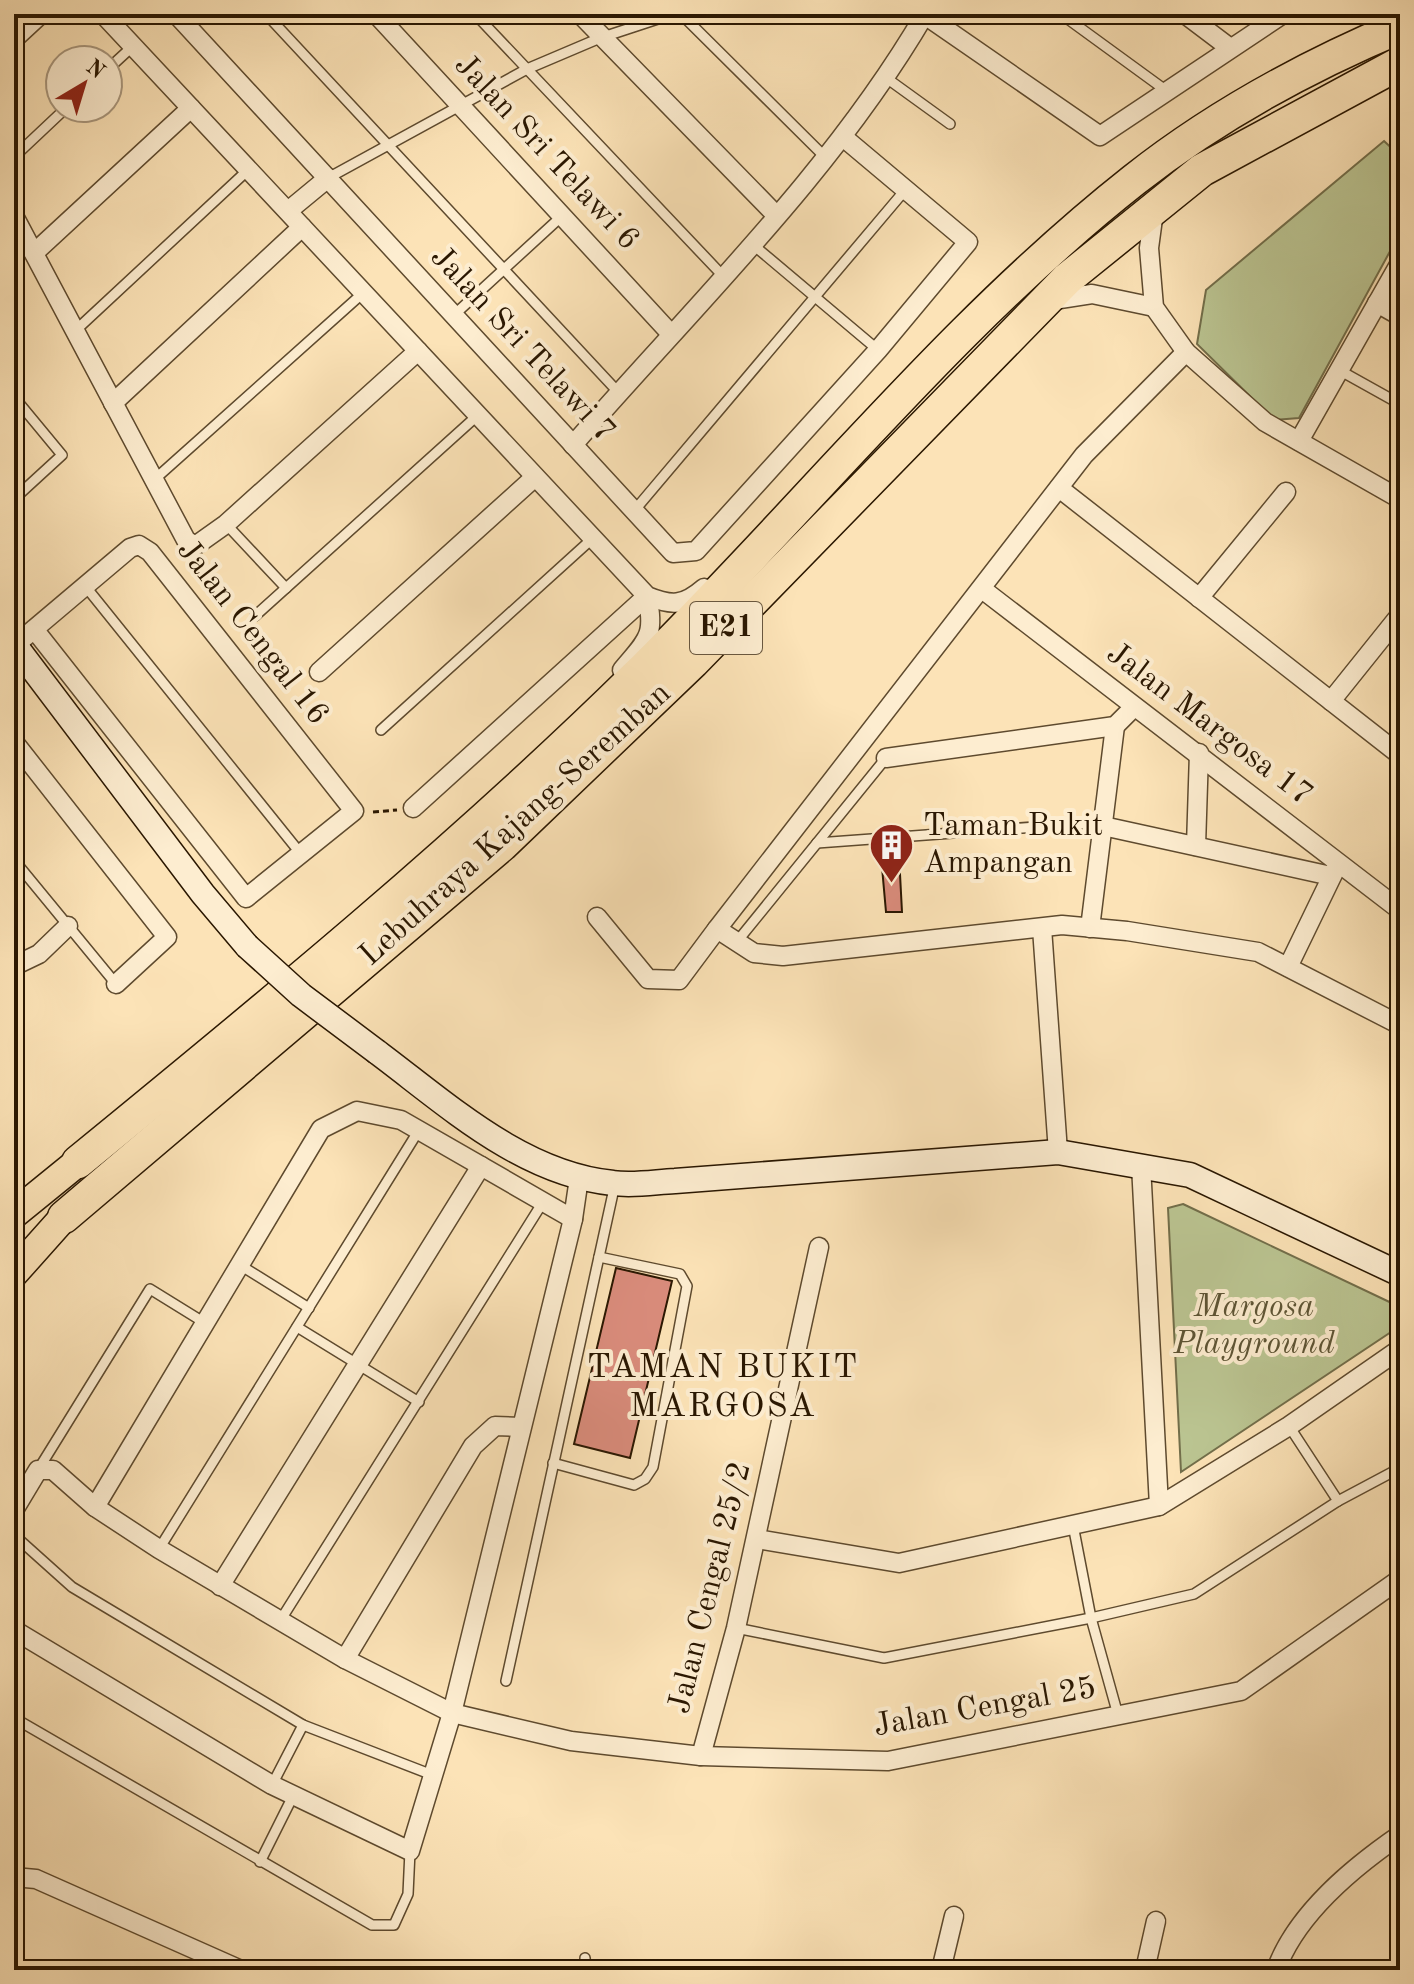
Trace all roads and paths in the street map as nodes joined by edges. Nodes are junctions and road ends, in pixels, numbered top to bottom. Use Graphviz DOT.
graph roads {
  1 [pos="41,14"];
  2 [pos="103,14"];
  3 [pos="176,14"];
  4 [pos="266,14"];
  5 [pos="376,14"];
  6 [pos="475,14"];
  7 [pos="580,14"];
  8 [pos="673,14"];
  9 [pos="681,14"];
  10 [pos="925,14"];
  11 [pos="1061,14"];
  12 [pos="1185,14"];
  13 [pos="1283,14"];
  14 [pos="1400,27"];
  15 [pos="600,38"];
  16 [pos="14,39"];
  17 [pos="133,46"];
  18 [pos="1230,48"];
  19 [pos="124,54"];
  20 [pos="1400,63"];
  21 [pos="527,69"];
  22 [pos="885,77"];
  23 [pos="1168,92"];
  24 [pos="460,103"];
  25 [pos="191,108"];
  26 [pos="49,124"];
  27 [pos="950,124"];
  28 [pos="843,137"];
  29 [pos="390,144"];
  30 [pos="14,157"];
  31 [pos="826,158"];
  32 [pos="248,170"];
  33 [pos="328,178"];
  34 [pos="906,189"];
  35 [pos="1154,209"];
  36 [pos="288,211"];
  37 [pos="563,215"];
  38 [pos="776,215"];
  39 [pos="14,216"];
  40 [pos="302,227"];
  41 [pos="751,243"];
  42 [pos="34,253"];
  43 [pos="1400,263"];
  44 [pos="505,269"];
  45 [pos="723,276"];
  46 [pos="363,293"];
  47 [pos="815,297"];
  48 [pos="1046,302"];
  49 [pos="1377,303"];
  50 [pos="1154,307"];
  51 [pos="454,315"];
  52 [pos="1400,316"];
  53 [pos="75,332"];
  54 [pos="671,334"];
  55 [pos="878,350"];
  56 [pos="418,351"];
  57 [pos="1186,352"];
  58 [pos="1339,370"];
  59 [pos="619,393"];
  60 [pos="14,397"];
  61 [pos="113,403"];
  62 [pos="1400,404"];
  63 [pos="478,415"];
  64 [pos="1299,441"];
  65 [pos="573,445"];
  66 [pos="535,477"];
  67 [pos="155,479"];
  68 [pos="1059,488"];
  69 [pos="1286,492"];
  70 [pos="14,499"];
  71 [pos="1400,499"];
  72 [pos="634,511"];
  73 [pos="226,524"];
  74 [pos="784,524"];
  75 [pos="593,538"];
  76 [pos="86,587"];
  77 [pos="286,588"];
  78 [pos="982,589"];
  79 [pos="647,596"];
  80 [pos="1199,598"];
  81 [pos="1400,615"];
  82 [pos="255,616"];
  83 [pos="34,629"];
  84 [pos="14,645"];
  85 [pos="319,672"];
  86 [pos="1331,701"];
  87 [pos="1134,707"];
  88 [pos="1115,726"];
  89 [pos="381,730"];
  90 [pos="14,742"];
  91 [pos="1199,753"];
  92 [pos="1400,755"];
  93 [pos="886,758"];
  94 [pos="530,779"];
  95 [pos="413,808"];
  96 [pos="354,811"];
  97 [pos="1103,824"];
  98 [pos="817,843"];
  99 [pos="1196,846"];
  100 [pos="301,854"];
  101 [pos="14,860"];
  102 [pos="1400,910"];
  103 [pos="597,917"];
  104 [pos="68,926"];
  105 [pos="1042,928"];
  106 [pos="1090,928"];
  107 [pos="717,929"];
  108 [pos="735,944"];
  109 [pos="14,966"];
  110 [pos="1288,967"];
  111 [pos="116,984"];
  112 [pos="1400,1025"];
  113 [pos="419,1130"];
  114 [pos="1058,1152"];
  115 [pos="78,1162"];
  116 [pos="1141,1165"];
  117 [pos="481,1166"];
  118 [pos="579,1178"];
  119 [pos="615,1184"];
  120 [pos="14,1195"];
  121 [pos="543,1202"];
  122 [pos="14,1214"];
  123 [pos="64,1217"];
  124 [pos="573,1219"];
  125 [pos="819,1247"];
  126 [pos="599,1257"];
  127 [pos="14,1259"];
  128 [pos="240,1265"];
  129 [pos="14,1273"];
  130 [pos="1400,1274"];
  131 [pos="309,1308"];
  132 [pos="205,1323"];
  133 [pos="297,1327"];
  134 [pos="1400,1349"];
  135 [pos="358,1364"];
  136 [pos="419,1402"];
  137 [pos="1289,1426"];
  138 [pos="520,1427"];
  139 [pos="553,1463"];
  140 [pos="1400,1468"];
  141 [pos="38,1470"];
  142 [pos="1338,1501"];
  143 [pos="1159,1506"];
  144 [pos="95,1507"];
  145 [pos="14,1510"];
  146 [pos="1073,1525"];
  147 [pos="14,1535"];
  148 [pos="757,1539"];
  149 [pos="159,1549"];
  150 [pos="1400,1579"];
  151 [pos="220,1586"];
  152 [pos="1091,1618"];
  153 [pos="280,1621"];
  154 [pos="736,1628"];
  155 [pos="14,1630"];
  156 [pos="345,1659"];
  157 [pos="506,1681"];
  158 [pos="452,1713"];
  159 [pos="1118,1715"];
  160 [pos="14,1718"];
  161 [pos="303,1725"];
  162 [pos="701,1756"];
  163 [pos="435,1776"];
  164 [pos="272,1785"];
  165 [pos="293,1796"];
  166 [pos="1400,1835"];
  167 [pos="410,1851"];
  168 [pos="260,1862"];
  169 [pos="14,1877"];
  170 [pos="954,1916"];
  171 [pos="1156,1921"];
  172 [pos="585,1958"];
  173 [pos="241,1970"];
  174 [pos="586,1970"];
  175 [pos="941,1970"];
  176 [pos="1145,1970"];
  177 [pos="1276,1970"];
  1 -- 16 [label="street"];
  2 -- 17 [label="street"];
  3 -- 33 [label="street, Jalan Sri Telawi 7"];
  4 -- 29 [label="lane"];
  5 -- 24 [label="street, Jalan Sri Telawi 6"];
  6 -- 21 [label="lane"];
  7 -- 15 [label="street"];
  8 -- 15 [label="lane"];
  9 -- 31 [label="lane"];
  10 -- 22 [label="street"];
  10 -- 23 [label="street"];
  11 -- 23 [label="lane"];
  12 -- 18 [label="street"];
  13 -- 18 [label="street"];
  14 -- 74 [label="highway, Lebuhraya Kajang-Seremban / E21"];
  15 -- 21 [label="lane"];
  15 -- 38 [label="street"];
  17 -- 19 [label="lane"];
  17 -- 25 [label="street"];
  18 -- 23 [label="street"];
  20 -- 35 [label="highway, Lebuhraya Kajang-Seremban / E21"];
  21 -- 24 [label="lane"];
  21 -- 45 [label="lane"];
  22 -- 27 [label="lane"];
  22 -- 28 [label="street"];
  24 -- 29 [label="lane"];
  24 -- 37 [label="street, Jalan Sri Telawi 6"];
  25 -- 32 [label="street"];
  25 -- 42 [label="street"];
  26 -- 30 [label="lane"];
  28 -- 31 [label="street"];
  28 -- 34 [label="street"];
  29 -- 33 [label="lane"];
  29 -- 44 [label="lane"];
  31 -- 38 [label="street"];
  32 -- 36 [label="street"];
  32 -- 53 [label="lane"];
  33 -- 36 [label="street"];
  33 -- 51 [label="street, Jalan Sri Telawi 7"];
  34 -- 47 [label="lane"];
  34 -- 55 [label="street"];
  35 -- 48 [label="highway, Lebuhraya Kajang-Seremban / E21"];
  35 -- 50 [label="street"];
  36 -- 40 [label="street"];
  37 -- 44 [label="lane"];
  37 -- 54 [label="street, Jalan Sri Telawi 6"];
  38 -- 41 [label="street"];
  39 -- 42 [label="street"];
  40 -- 46 [label="street"];
  40 -- 61 [label="street"];
  41 -- 45 [label="street"];
  41 -- 47 [label="lane"];
  42 -- 53 [label="street"];
  43 -- 49 [label="street"];
  44 -- 51 [label="lane"];
  44 -- 59 [label="lane"];
  45 -- 54 [label="street"];
  46 -- 56 [label="street"];
  46 -- 67 [label="lane"];
  47 -- 55 [label="lane"];
  47 -- 72 [label="lane"];
  48 -- 50 [label="street"];
  48 -- 123 [label="highway, Lebuhraya Kajang-Seremban / E21"];
  49 -- 52 [label="street"];
  49 -- 58 [label="street"];
  50 -- 57 [label="street"];
  51 -- 65 [label="street, Jalan Sri Telawi 7"];
  53 -- 61 [label="street"];
  54 -- 59 [label="street"];
  55 -- 72 [label="street, Jalan Sri Telawi 7"];
  56 -- 63 [label="street"];
  56 -- 73 [label="street"];
  57 -- 64 [label="street"];
  57 -- 68 [label="street"];
  58 -- 62 [label="lane"];
  58 -- 64 [label="street"];
  59 -- 65 [label="street"];
  60 -- 70 [label="lane"];
  61 -- 67 [label="street"];
  63 -- 66 [label="street"];
  63 -- 77 [label="lane"];
  64 -- 71 [label="street"];
  65 -- 72 [label="street, Jalan Sri Telawi 7"];
  66 -- 75 [label="street"];
  66 -- 85 [label="street"];
  67 -- 73 [label="street"];
  68 -- 78 [label="street"];
  68 -- 80 [label="street"];
  69 -- 80 [label="street"];
  73 -- 77 [label="lane"];
  74 -- 79 [label="street"];
  74 -- 94 [label="highway, Lebuhraya Kajang-Seremban / E21"];
  75 -- 79 [label="street"];
  75 -- 89 [label="lane"];
  76 -- 83 [label="street, Jalan Cengal 16"];
  76 -- 96 [label="street, Jalan Cengal 16"];
  76 -- 100 [label="lane"];
  77 -- 82 [label="lane"];
  78 -- 87 [label="street, Jalan Margosa 17"];
  78 -- 107 [label="street"];
  79 -- 94 [label="street"];
  79 -- 95 [label="street"];
  80 -- 86 [label="street"];
  81 -- 86 [label="street"];
  83 -- 84 [label="street, Jalan Cengal 16"];
  83 -- 100 [label="street"];
  84 -- 118 [label="street, bridge"];
  86 -- 92 [label="street"];
  87 -- 88 [label="street"];
  87 -- 91 [label="street, Jalan Margosa 17"];
  88 -- 93 [label="street"];
  88 -- 97 [label="street"];
  90 -- 111 [label="street"];
  91 -- 99 [label="street"];
  91 -- 102 [label="street, Jalan Margosa 17"];
  93 -- 98 [label="lane"];
  94 -- 115 [label="highway, Lebuhraya Kajang-Seremban / E21"];
  95 -- 96 [label="path"];
  96 -- 100 [label="street"];
  97 -- 98 [label="lane"];
  97 -- 99 [label="street"];
  97 -- 106 [label="street"];
  98 -- 108 [label="lane"];
  99 -- 110 [label="street"];
  101 -- 104 [label="lane"];
  103 -- 107 [label="street"];
  104 -- 109 [label="street"];
  104 -- 111 [label="lane"];
  105 -- 106 [label="street"];
  105 -- 108 [label="street"];
  105 -- 114 [label="street"];
  106 -- 110 [label="street"];
  107 -- 108 [label="street"];
  110 -- 112 [label="street"];
  113 -- 117 [label="street"];
  113 -- 128 [label="street"];
  113 -- 131 [label="lane"];
  114 -- 116 [label="street"];
  114 -- 119 [label="street"];
  115 -- 120 [label="main road"];
  115 -- 122 [label="main road"];
  116 -- 130 [label="street"];
  116 -- 143 [label="street"];
  117 -- 121 [label="street"];
  117 -- 135 [label="street"];
  118 -- 119 [label="street"];
  118 -- 124 [label="street"];
  119 -- 126 [label="lane"];
  121 -- 124 [label="street"];
  121 -- 136 [label="lane"];
  123 -- 127 [label="main road"];
  123 -- 129 [label="main road"];
  124 -- 138 [label="street"];
  125 -- 148 [label="street, Jalan Cengal 25/2"];
  126 -- 139 [label="lane"];
  126 -- 139 [label="lane"];
  128 -- 131 [label="lane"];
  128 -- 132 [label="street"];
  131 -- 133 [label="lane"];
  132 -- 141 [label="lane"];
  132 -- 144 [label="street"];
  133 -- 135 [label="lane"];
  133 -- 149 [label="lane"];
  134 -- 137 [label="street"];
  135 -- 136 [label="lane"];
  135 -- 151 [label="street"];
  136 -- 153 [label="lane"];
  137 -- 142 [label="lane"];
  137 -- 143 [label="street"];
  138 -- 156 [label="street"];
  138 -- 158 [label="street"];
  139 -- 157 [label="lane"];
  140 -- 142 [label="lane"];
  141 -- 144 [label="street, Jalan Cengal 25"];
  141 -- 145 [label="street"];
  142 -- 152 [label="lane"];
  143 -- 146 [label="street"];
  144 -- 149 [label="street, Jalan Cengal 25"];
  146 -- 148 [label="street"];
  146 -- 152 [label="lane"];
  147 -- 161 [label="lane"];
  148 -- 154 [label="street, Jalan Cengal 25/2"];
  149 -- 151 [label="street, Jalan Cengal 25"];
  150 -- 159 [label="street, Jalan Cengal 25"];
  151 -- 153 [label="street, Jalan Cengal 25"];
  152 -- 154 [label="lane"];
  152 -- 159 [label="lane"];
  153 -- 156 [label="street, Jalan Cengal 25"];
  154 -- 162 [label="street, Jalan Cengal 25/2"];
  155 -- 164 [label="street"];
  156 -- 158 [label="street, Jalan Cengal 25"];
  158 -- 162 [label="street, Jalan Cengal 25"];
  158 -- 163 [label="street"];
  159 -- 162 [label="street, Jalan Cengal 25"];
  160 -- 168 [label="lane"];
  161 -- 163 [label="lane"];
  161 -- 164 [label="lane"];
  163 -- 167 [label="street"];
  164 -- 165 [label="street"];
  165 -- 167 [label="street"];
  165 -- 168 [label="lane"];
  166 -- 177 [label="street"];
  167 -- 168 [label="lane"];
  169 -- 173 [label="street"];
  170 -- 175 [label="street"];
  171 -- 176 [label="street"];
  172 -- 174 [label="lane"];
}
